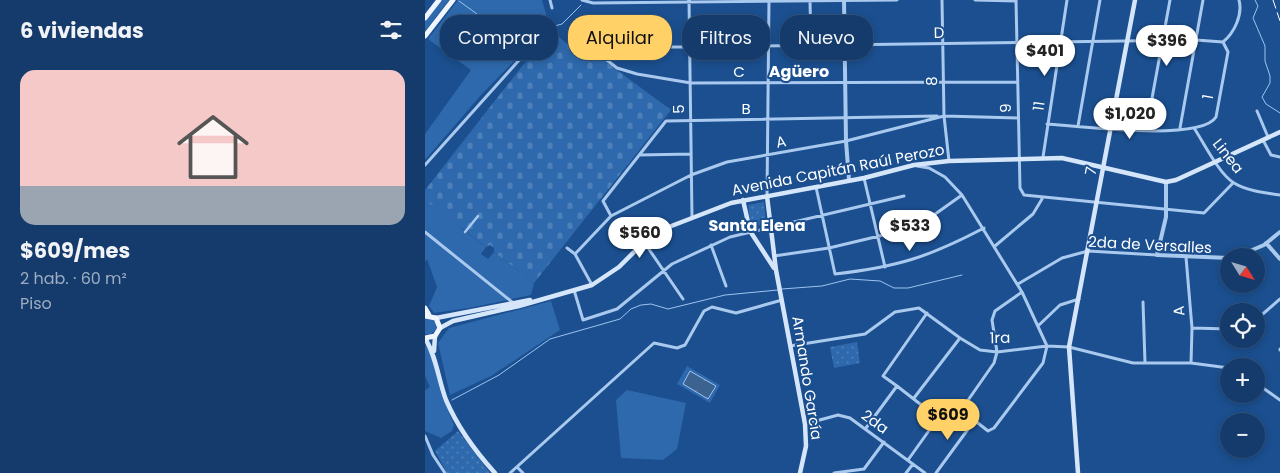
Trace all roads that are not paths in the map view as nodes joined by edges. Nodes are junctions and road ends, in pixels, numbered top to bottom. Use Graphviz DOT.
graph roads {
  1 [pos="439,0"];
  2 [pos="453,0"];
  3 [pos="550,0"];
  4 [pos="585,0"];
  5 [pos="769,0"];
  6 [pos="810,0"];
  7 [pos="844,0"];
  8 [pos="897,0"];
  9 [pos="942,0"];
  10 [pos="975,0"];
  11 [pos="1016,0"];
  12 [pos="1067,0"];
  13 [pos="1100,0"];
  14 [pos="1135,0"];
  15 [pos="1170,0"];
  16 [pos="1203,0"];
  17 [pos="1239,0"];
  18 [pos="689,2"];
  19 [pos="552,8"];
  20 [pos="689,15"];
  21 [pos="769,15"];
  22 [pos="810,15"];
  23 [pos="844,15"];
  24 [pos="425,18"];
  25 [pos="425,36"];
  26 [pos="1196,40"];
  27 [pos="1163,41"];
  28 [pos="1092,42"];
  29 [pos="1127,42"];
  30 [pos="1223,42"];
  31 [pos="1018,43"];
  32 [pos="1059,43"];
  33 [pos="942,44"];
  34 [pos="873,45"];
  35 [pos="520,60"];
  36 [pos="606,60"];
  37 [pos="690,60"];
  38 [pos="768,60"];
  39 [pos="844,60"];
  40 [pos="943,82"];
  41 [pos="1017,82"];
  42 [pos="691,83"];
  43 [pos="767,83"];
  44 [pos="844,83"];
  45 [pos="1257,111"];
  46 [pos="944,116"];
  47 [pos="1018,118"];
  48 [pos="690,120"];
  49 [pos="766,120"];
  50 [pos="845,120"];
  51 [pos="1047,124"];
  52 [pos="1078,126"];
  53 [pos="1180,128"];
  54 [pos="1194,128"];
  55 [pos="1111,130"];
  56 [pos="1146,131"];
  57 [pos="1280,132"];
  58 [pos="1266,138"];
  59 [pos="846,141"];
  60 [pos="691,154"];
  61 [pos="639,155"];
  62 [pos="765,156"];
  63 [pos="1043,157"];
  64 [pos="1280,157"];
  65 [pos="1020,158"];
  66 [pos="949,161"];
  67 [pos="1216,162"];
  68 [pos="425,165"];
  69 [pos="914,165"];
  70 [pos="1105,167"];
  71 [pos="691,175"];
  72 [pos="864,178"];
  73 [pos="849,180"];
  74 [pos="1166,182"];
  75 [pos="1233,183"];
  76 [pos="815,187"];
  77 [pos="962,195"];
  78 [pos="1280,195"];
  79 [pos="767,196"];
  80 [pos="903,196"];
  81 [pos="1042,199"];
  82 [pos="743,200"];
  83 [pos="1097,202"];
  84 [pos="870,205"];
  85 [pos="1166,209"];
  86 [pos="478,216"];
  87 [pos="611,216"];
  88 [pos="822,216"];
  89 [pos="692,217"];
  90 [pos="770,227"];
  91 [pos="984,228"];
  92 [pos="750,230"];
  93 [pos="425,232"];
  94 [pos="465,232"];
  95 [pos="1280,232"];
  96 [pos="877,238"];
  97 [pos="644,242"];
  98 [pos="1266,243"];
  99 [pos="711,244"];
  100 [pos="995,246"];
  101 [pos="567,248"];
  102 [pos="829,248"];
  103 [pos="1255,248"];
  104 [pos="1088,251"];
  105 [pos="575,254"];
  106 [pos="774,256"];
  107 [pos="1157,256"];
  108 [pos="1186,258"];
  109 [pos="1220,258"];
  110 [pos="1280,260"];
  111 [pos="885,267"];
  112 [pos="664,270"];
  113 [pos="776,270"];
  114 [pos="1017,284"];
  115 [pos="592,285"];
  116 [pos="725,286"];
  117 [pos="574,290"];
  118 [pos="1022,292"];
  119 [pos="781,297"];
  120 [pos="683,299"];
  121 [pos="1079,299"];
  122 [pos="1280,299"];
  123 [pos="1143,302"];
  124 [pos="516,303"];
  125 [pos="425,308"];
  126 [pos="1265,312"];
  127 [pos="927,313"];
  128 [pos="427,315"];
  129 [pos="436,318"];
  130 [pos="1039,325"];
  131 [pos="440,328"];
  132 [pos="1192,328"];
  133 [pos="1220,329"];
  134 [pos="435,336"];
  135 [pos="425,338"];
  136 [pos="960,338"];
  137 [pos="790,346"];
  138 [pos="1047,346"];
  139 [pos="1069,347"];
  140 [pos="997,352"];
  141 [pos="434,353"];
  142 [pos="1145,363"];
  143 [pos="1191,363"];
  144 [pos="1220,367"];
  145 [pos="897,386"];
  146 [pos="1265,389"];
  147 [pos="915,398"];
  148 [pos="1280,400"];
  149 [pos="974,420"];
  150 [pos="805,424"];
  151 [pos="866,428"];
  152 [pos="425,436"];
  153 [pos="884,442"];
  154 [pos="908,460"];
  155 [pos="913,464"];
  156 [pos="517,467"];
  157 [pos="445,473"];
  158 [pos="495,473"];
  159 [pos="510,473"];
  160 [pos="523,473"];
  161 [pos="800,473"];
  162 [pos="833,473"];
  163 [pos="906,473"];
  164 [pos="925,473"];
  165 [pos="936,473"];
  166 [pos="1078,473"];
  1 -- 24 [label="main road"];
  2 -- 25 [label="main road"];
  3 -- 19 [label="street"];
  4 -- 18 [label="street"];
  5 -- 6 [label="street"];
  5 -- 18 [label="street"];
  5 -- 21 [label="street"];
  6 -- 7 [label="street"];
  6 -- 22 [label="street"];
  7 -- 8 [label="street"];
  7 -- 23 [label="street"];
  9 -- 33 [label="street, 8"];
  10 -- 11 [label="street"];
  11 -- 31 [label="street, 9"];
  12 -- 32 [label="street, 11"];
  13 -- 28 [label="street"];
  14 -- 29 [label="main road, 7"];
  15 -- 27 [label="street"];
  16 -- 26 [label="street"];
  17 -- 30 [label="street"];
  18 -- 20 [label="street, 5"];
  26 -- 27 [label="street, D"];
  26 -- 30 [label="street, D"];
  26 -- 53 [label="street"];
  27 -- 29 [label="street, D"];
  27 -- 56 [label="street"];
  28 -- 29 [label="street, D"];
  28 -- 32 [label="street, D"];
  28 -- 52 [label="street"];
  29 -- 55 [label="main road, 7"];
  30 -- 54 [label="street, 1"];
  31 -- 32 [label="street, D"];
  31 -- 33 [label="street, D"];
  31 -- 41 [label="street, 9"];
  32 -- 51 [label="street, 11"];
  33 -- 34 [label="street, D"];
  33 -- 40 [label="street, 8"];
  35 -- 68 [label="street"];
  36 -- 42 [label="street, C"];
  37 -- 42 [label="street, 5"];
  38 -- 43 [label="street"];
  39 -- 44 [label="street"];
  40 -- 41 [label="street, C"];
  40 -- 44 [label="street, C"];
  40 -- 46 [label="street, 8"];
  41 -- 47 [label="street, 9"];
  42 -- 43 [label="street, C"];
  42 -- 48 [label="street, 5"];
  43 -- 44 [label="street, C"];
  43 -- 49 [label="street"];
  44 -- 50 [label="street"];
  45 -- 58 [label="street"];
  46 -- 47 [label="street, A"];
  46 -- 50 [label="street, B"];
  46 -- 59 [label="street, A"];
  46 -- 66 [label="street, 8"];
  47 -- 65 [label="street, 9"];
  48 -- 49 [label="street, B"];
  48 -- 60 [label="street, 5"];
  48 -- 61 [label="street, B"];
  49 -- 50 [label="street, B"];
  49 -- 62 [label="street"];
  50 -- 59 [label="street"];
  51 -- 52 [label="street"];
  51 -- 63 [label="street, 11"];
  52 -- 55 [label="street"];
  53 -- 54 [label="street"];
  53 -- 56 [label="street"];
  54 -- 67 [label="street, Linea"];
  55 -- 56 [label="street"];
  55 -- 70 [label="main road, 7"];
  57 -- 58 [label="main road"];
  58 -- 64 [label="street"];
  58 -- 67 [label="main road"];
  59 -- 62 [label="street, A"];
  59 -- 73 [label="street"];
  60 -- 61 [label="street"];
  60 -- 71 [label="street, 5"];
  61 -- 87 [label="street, B"];
  62 -- 71 [label="street, A"];
  62 -- 79 [label="street"];
  63 -- 65 [label="main road, Avenida Capitán Raúl Perozo"];
  63 -- 70 [label="main road, Avenida Capitán Raúl Perozo"];
  65 -- 66 [label="main road, Avenida Capitán Raúl Perozo"];
  65 -- 81 [label="street, 9"];
  66 -- 69 [label="main road, Avenida Capitán Raúl Perozo"];
  67 -- 74 [label="main road"];
  67 -- 75 [label="street, Linea"];
  69 -- 72 [label="main road, Avenida Capitán Raúl Perozo"];
  69 -- 77 [label="street"];
  70 -- 74 [label="main road, Avenida Capitán Raúl Perozo"];
  70 -- 83 [label="main road, 7"];
  71 -- 87 [label="street, A"];
  71 -- 89 [label="street, 5"];
  72 -- 73 [label="main road, Avenida Capitán Raúl Perozo"];
  72 -- 84 [label="street"];
  73 -- 76 [label="main road, Avenida Capitán Raúl Perozo"];
  74 -- 85 [label="street"];
  75 -- 78 [label="street, Linea"];
  75 -- 85 [label="street"];
  76 -- 79 [label="main road, Avenida Capitán Raúl Perozo"];
  76 -- 88 [label="street"];
  77 -- 91 [label="street"];
  77 -- 96 [label="street"];
  79 -- 82 [label="main road, Avenida Capitán Raúl Perozo"];
  79 -- 90 [label="main road, Armando García"];
  80 -- 84 [label="street"];
  81 -- 83 [label="street"];
  81 -- 100 [label="street"];
  82 -- 89 [label="main road, Avenida Capitán Raúl Perozo"];
  82 -- 92 [label="main road"];
  83 -- 85 [label="street"];
  83 -- 104 [label="main road, 7"];
  84 -- 88 [label="street"];
  84 -- 96 [label="street"];
  85 -- 107 [label="street"];
  86 -- 94 [label="street"];
  87 -- 105 [label="street, A"];
  88 -- 90 [label="street"];
  88 -- 102 [label="street"];
  89 -- 97 [label="main road, Avenida Capitán Raúl Perozo"];
  90 -- 92 [label="street"];
  90 -- 106 [label="main road, Armando García"];
  91 -- 100 [label="street"];
  91 -- 111 [label="street"];
  92 -- 99 [label="street"];
  92 -- 113 [label="main road"];
  93 -- 124 [label="street"];
  95 -- 98 [label="street"];
  96 -- 102 [label="street"];
  96 -- 111 [label="street"];
  97 -- 112 [label="street"];
  97 -- 115 [label="main road, Avenida Capitán Raúl Perozo"];
  98 -- 103 [label="street"];
  98 -- 110 [label="street"];
  99 -- 112 [label="street"];
  99 -- 116 [label="street"];
  100 -- 114 [label="street"];
  101 -- 105 [label="street"];
  102 -- 106 [label="street"];
  102 -- 111 [label="street"];
  104 -- 107 [label="street, 2da de Versalles"];
  104 -- 114 [label="street, 2da de Versalles"];
  104 -- 121 [label="main road, 7"];
  105 -- 115 [label="street"];
  106 -- 113 [label="main road, Armando García"];
  107 -- 108 [label="street, 2da de Versalles"];
  108 -- 109 [label="street, 2da de Versalles"];
  108 -- 132 [label="street, A"];
  112 -- 117 [label="street"];
  112 -- 120 [label="street"];
  113 -- 119 [label="main road, Armando García"];
  114 -- 118 [label="street"];
  115 -- 117 [label="main road, Avenida Capitán Raúl Perozo"];
  117 -- 124 [label="main road, Avenida Capitán Raúl Perozo"];
  118 -- 130 [label="street"];
  118 -- 140 [label="street"];
  119 -- 137 [label="main road, Armando García"];
  119 -- 156 [label="street"];
  121 -- 130 [label="street"];
  121 -- 139 [label="main road, 7"];
  122 -- 126 [label="street"];
  123 -- 142 [label="street"];
  124 -- 129 [label="main road, Avenida Capitán Raúl Perozo"];
  124 -- 131 [label="main road, Avenida Capitán Raúl Perozo"];
  125 -- 128 [label="main road"];
  127 -- 136 [label="street, 1ra"];
  127 -- 137 [label="street"];
  127 -- 145 [label="street"];
  128 -- 129 [label="main road"];
  129 -- 131 [label="main road"];
  130 -- 138 [label="street"];
  131 -- 134 [label="main road"];
  132 -- 133 [label="street"];
  132 -- 143 [label="street, A"];
  134 -- 135 [label="main road"];
  134 -- 141 [label="main road"];
  135 -- 141 [label="main road"];
  136 -- 140 [label="street, 1ra"];
  136 -- 147 [label="street"];
  137 -- 150 [label="main road, Armando García"];
  138 -- 139 [label="street, 1ra"];
  138 -- 140 [label="street, 1ra"];
  138 -- 149 [label="street"];
  139 -- 142 [label="street, 1ra"];
  139 -- 166 [label="main road, 7"];
  140 -- 149 [label="street"];
  141 -- 158 [label="main road"];
  142 -- 143 [label="street, 1ra"];
  143 -- 144 [label="street, 1ra"];
  145 -- 147 [label="street"];
  145 -- 151 [label="street"];
  146 -- 148 [label="street"];
  147 -- 154 [label="street"];
  149 -- 165 [label="street"];
  150 -- 151 [label="street, 2da"];
  150 -- 161 [label="main road, Armando García"];
  151 -- 153 [label="street, 2da"];
  152 -- 157 [label="street"];
  153 -- 154 [label="street, 2da"];
  153 -- 162 [label="street"];
  154 -- 155 [label="street, 2da"];
  155 -- 163 [label="street"];
  155 -- 164 [label="street, 2da"];
  156 -- 159 [label="street"];
  156 -- 160 [label="street"];
}
